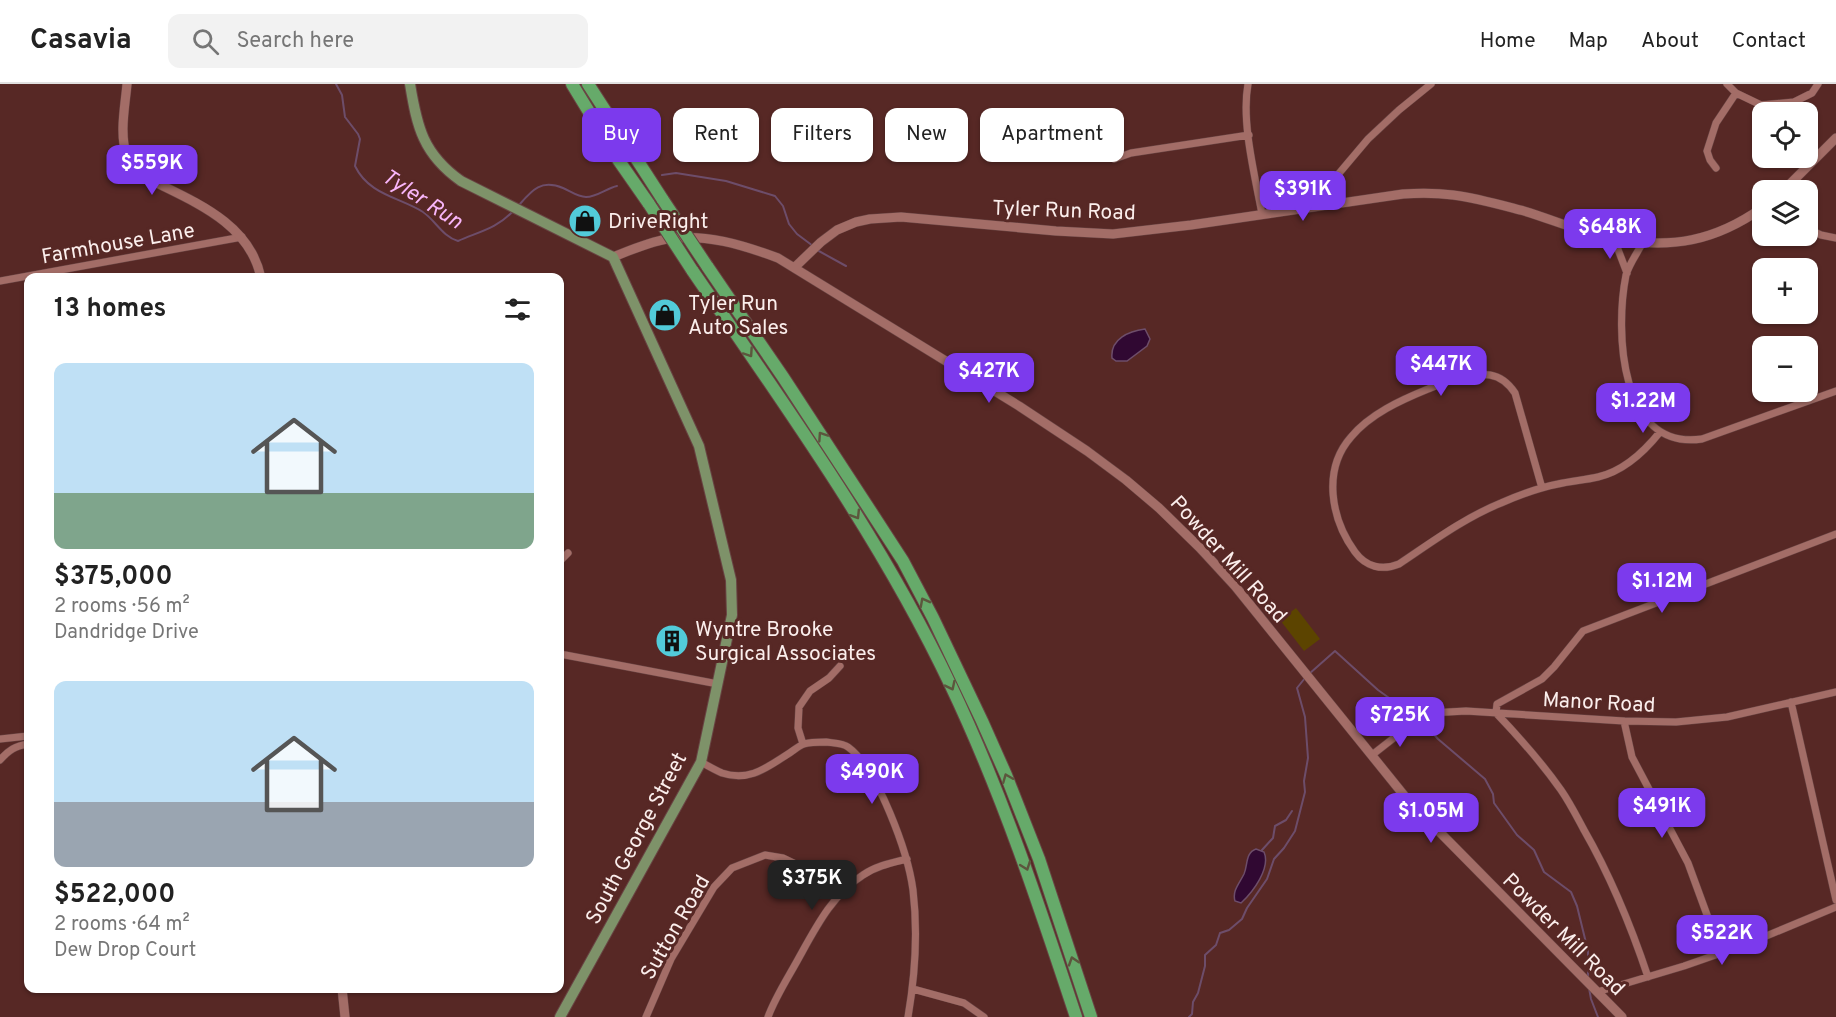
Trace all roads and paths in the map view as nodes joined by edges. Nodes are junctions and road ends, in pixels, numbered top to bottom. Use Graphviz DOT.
graph roads {
  1 [pos="128,84"];
  2 [pos="410,84"];
  3 [pos="572,84"];
  4 [pos="588,84"];
  5 [pos="1248,84"];
  6 [pos="1431,84"];
  7 [pos="1727,84"];
  8 [pos="1818,84"];
  9 [pos="1736,93"];
  10 [pos="1249,135"];
  11 [pos="1836,138"];
  12 [pos="1124,155"];
  13 [pos="1716,168"];
  14 [pos="1794,180"];
  15 [pos="1313,206"];
  16 [pos="1262,214"];
  17 [pos="1752,215"];
  18 [pos="1818,234"];
  19 [pos="242,237"];
  20 [pos="1836,238"];
  21 [pos="1614,239"];
  22 [pos="1643,242"];
  23 [pos="613,257"];
  24 [pos="795,267"];
  25 [pos="44,273"];
  26 [pos="260,273"];
  27 [pos="1627,273"];
  28 [pos="24,277"];
  29 [pos="0,281"];
  30 [pos="1836,391"];
  31 [pos="1660,432"];
  32 [pos="1542,488"];
  33 [pos="1836,534"];
  34 [pos="568,553"];
  35 [pos="564,557"];
  36 [pos="564,655"];
  37 [pos="840,666"];
  38 [pos="718,684"];
  39 [pos="1836,692"];
  40 [pos="1791,702"];
  41 [pos="1496,713"];
  42 [pos="1624,721"];
  43 [pos="24,736"];
  44 [pos="0,739"];
  45 [pos="803,744"];
  46 [pos="24,745"];
  47 [pos="1372,755"];
  48 [pos="0,760"];
  49 [pos="701,762"];
  50 [pos="907,859"];
  51 [pos="836,897"];
  52 [pos="1836,900"];
  53 [pos="1836,907"];
  54 [pos="1721,953"];
  55 [pos="1648,977"];
  56 [pos="913,989"];
  57 [pos="1595,990"];
  58 [pos="343,993"];
  59 [pos="345,1017"];
  60 [pos="561,1017"];
  61 [pos="646,1017"];
  62 [pos="768,1017"];
  63 [pos="908,1017"];
  64 [pos="984,1017"];
  65 [pos="1076,1017"];
  66 [pos="1091,1017"];
  67 [pos="1622,1017"];
  1 -- 19 [label="street"];
  2 -- 23 [label="main road"];
  3 -- 65 [label="highway, one-way, bridge"];
  66 -- 4 [label="highway, one-way, bridge"];
  5 -- 10 [label="street"];
  6 -- 15 [label="street"];
  7 -- 9 [label="street"];
  8 -- 9 [label="street"];
  9 -- 13 [label="street"];
  10 -- 12 [label="street"];
  10 -- 16 [label="street"];
  11 -- 14 [label="street"];
  15 -- 16 [label="street, Tyler Run Road"];
  15 -- 21 [label="street, Tyler Run Road"];
  16 -- 24 [label="street, Tyler Run Road"];
  17 -- 22 [label="street, Tyler Run Road"];
  18 -- 20 [label="street"];
  19 -- 25 [label="street, Farmhouse Lane"];
  19 -- 26 [label="street"];
  21 -- 22 [label="street, Tyler Run Road"];
  21 -- 27 [label="street"];
  22 -- 27 [label="street"];
  23 -- 24 [label="street, Powder Mill Road"];
  23 -- 38 [label="main road, South George Street"];
  24 -- 47 [label="street, Powder Mill Road"];
  27 -- 31 [label="street"];
  28 -- 29 [label="street, Farmhouse Lane"];
  30 -- 31 [label="street"];
  31 -- 32 [label="street"];
  32 -- 32 [label="street"];
  33 -- 41 [label="street"];
  34 -- 35 [label="street"];
  36 -- 38 [label="street"];
  37 -- 45 [label="street"];
  38 -- 49 [label="main road, South George Street"];
  39 -- 40 [label="street, Manor Road"];
  40 -- 42 [label="street, Manor Road"];
  40 -- 52 [label="street"];
  41 -- 42 [label="street, Manor Road"];
  41 -- 47 [label="street, Manor Road"];
  41 -- 55 [label="street"];
  42 -- 54 [label="street"];
  43 -- 44 [label="street"];
  45 -- 49 [label="street"];
  45 -- 50 [label="street"];
  46 -- 48 [label="street"];
  47 -- 57 [label="street, Powder Mill Road"];
  49 -- 60 [label="main road, South George Street"];
  50 -- 51 [label="street"];
  50 -- 56 [label="street"];
  51 -- 61 [label="street, Sutton Road"];
  51 -- 62 [label="street"];
  53 -- 54 [label="street"];
  54 -- 55 [label="street"];
  55 -- 57 [label="street"];
  56 -- 63 [label="street"];
  56 -- 64 [label="street"];
  57 -- 67 [label="street, Powder Mill Road"];
  58 -- 59 [label="street"];
}
